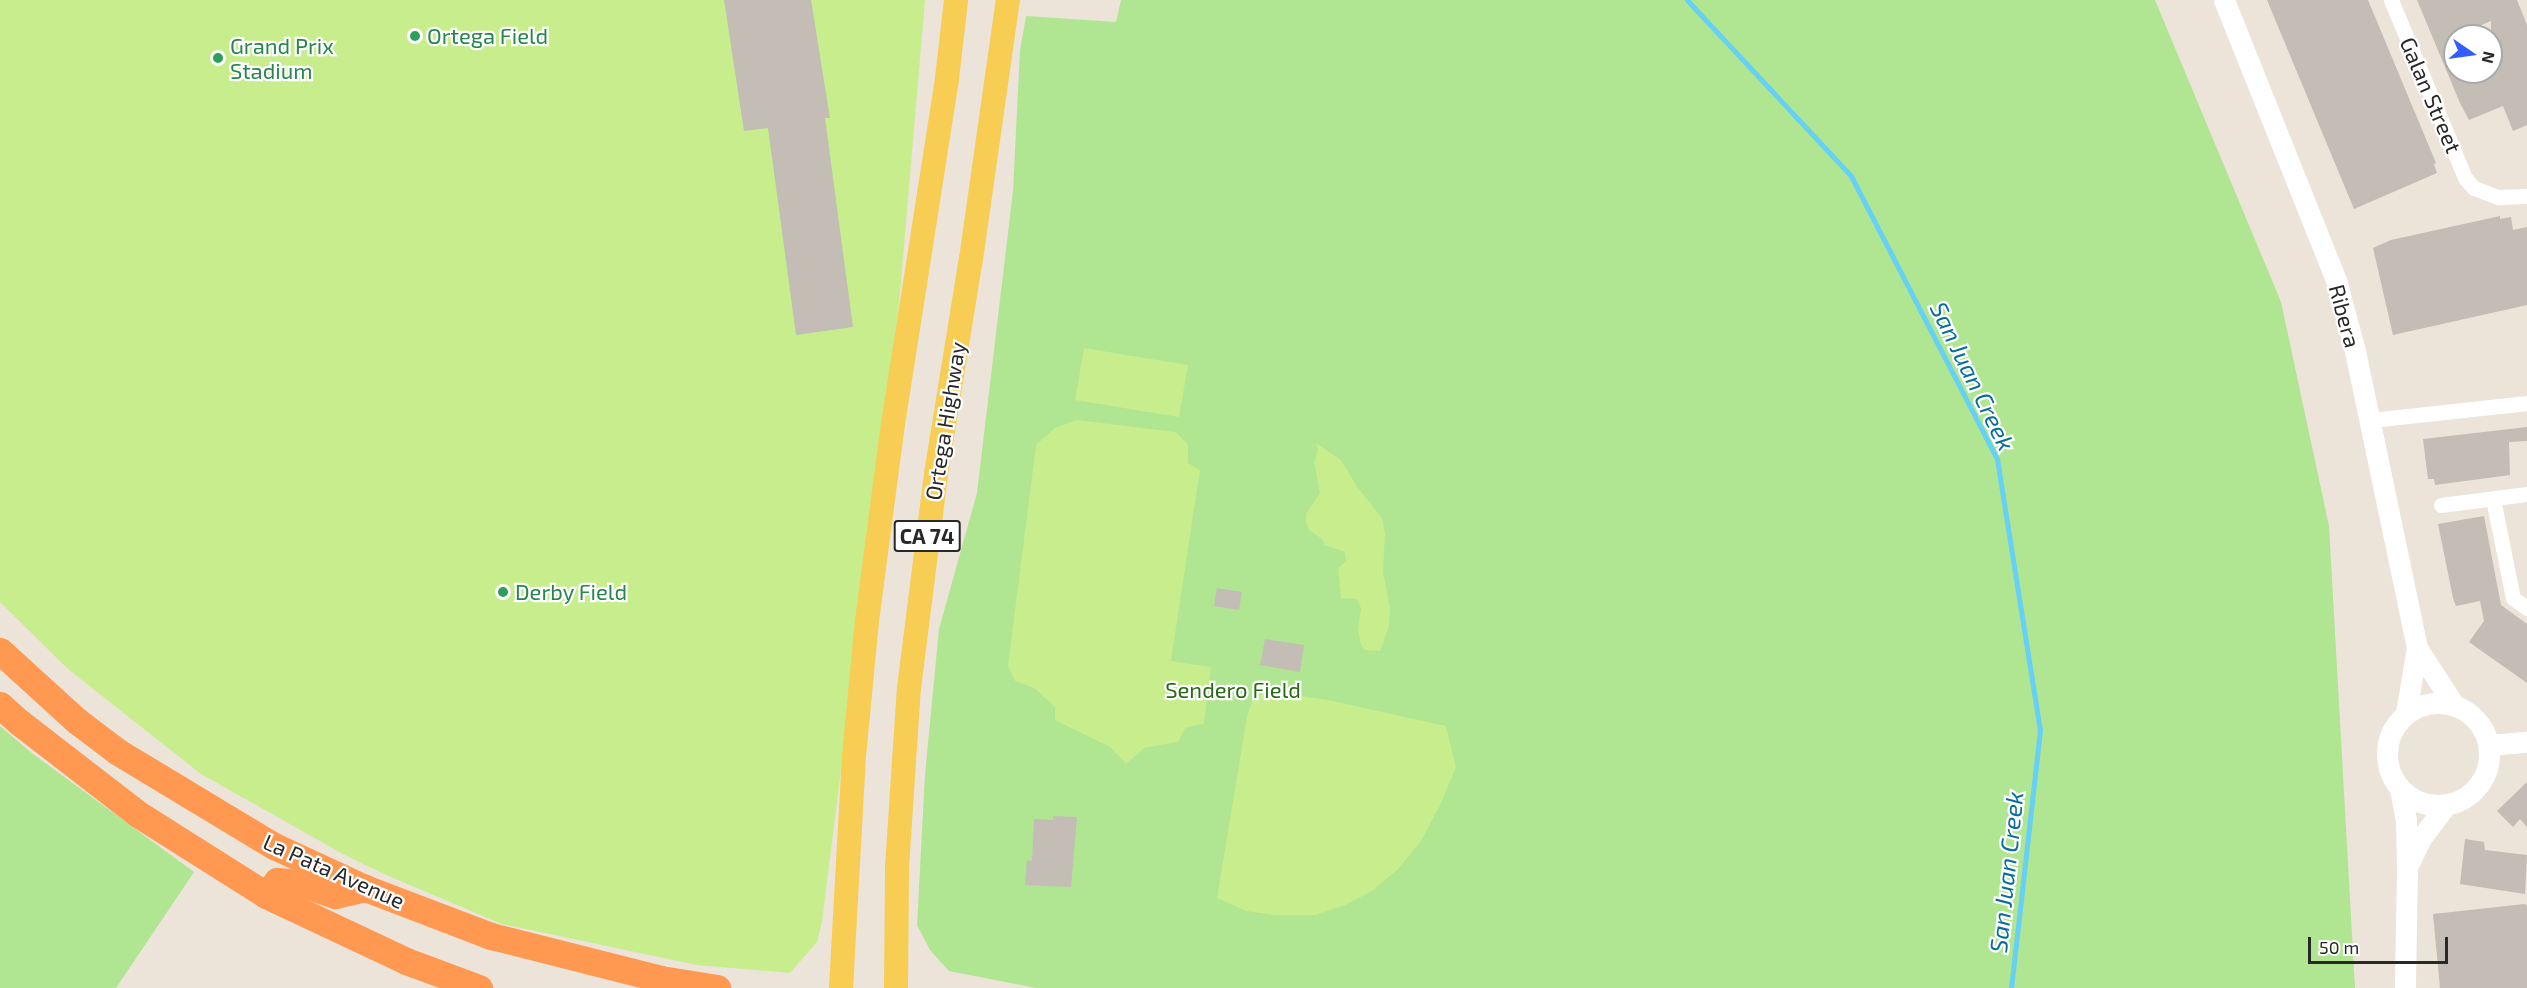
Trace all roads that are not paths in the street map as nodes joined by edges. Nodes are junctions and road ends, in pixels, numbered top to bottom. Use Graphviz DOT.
graph roads {
  1 [pos="956,0"];
  2 [pos="1008,0"];
  3 [pos="2224,0"];
  4 [pos="2391,0"];
  5 [pos="2527,196"];
  6 [pos="2527,403"];
  7 [pos="2371,420"];
  8 [pos="2527,494"];
  9 [pos="2493,499"];
  10 [pos="2441,505"];
  11 [pos="2527,608"];
  12 [pos="2417,648"];
  13 [pos="0,651"];
  14 [pos="0,705"];
  15 [pos="2454,705"];
  16 [pos="2406,713"];
  17 [pos="2527,742"];
  18 [pos="2489,745"];
  19 [pos="2400,789"];
  20 [pos="2446,805"];
  21 [pos="2407,868"];
  22 [pos="365,888"];
  23 [pos="266,894"];
  24 [pos="479,988"];
  25 [pos="717,988"];
  26 [pos="841,988"];
  27 [pos="897,988"];
  28 [pos="2405,988"];
  1 -- 26 [label="main road, CA 74"];
  2 -- 27 [label="main road, Ortega Highway / CA 74"];
  3 -- 7 [label="street, Ribera"];
  4 -- 5 [label="street, Galan Street"];
  6 -- 7 [label="street"];
  7 -- 12 [label="street, Ribera"];
  8 -- 9 [label="street"];
  9 -- 10 [label="street"];
  9 -- 11 [label="street"];
  12 -- 15 [label="street, Ribera"];
  12 -- 16 [label="street, Ribera"];
  13 -- 22 [label="highway, La Pata Avenue"];
  14 -- 23 [label="highway, La Pata Avenue"];
  15 -- 16 [label="street"];
  15 -- 18 [label="street, Ribera"];
  16 -- 19 [label="street, Ribera"];
  17 -- 18 [label="street"];
  18 -- 20 [label="street, Ribera"];
  19 -- 20 [label="street"];
  19 -- 21 [label="street, Ribera"];
  20 -- 21 [label="street, Ribera"];
  21 -- 28 [label="street, Ribera"];
  22 -- 23 [label="highway"];
  22 -- 25 [label="highway, La Pata Avenue"];
  23 -- 24 [label="highway, La Pata Avenue"];
}
